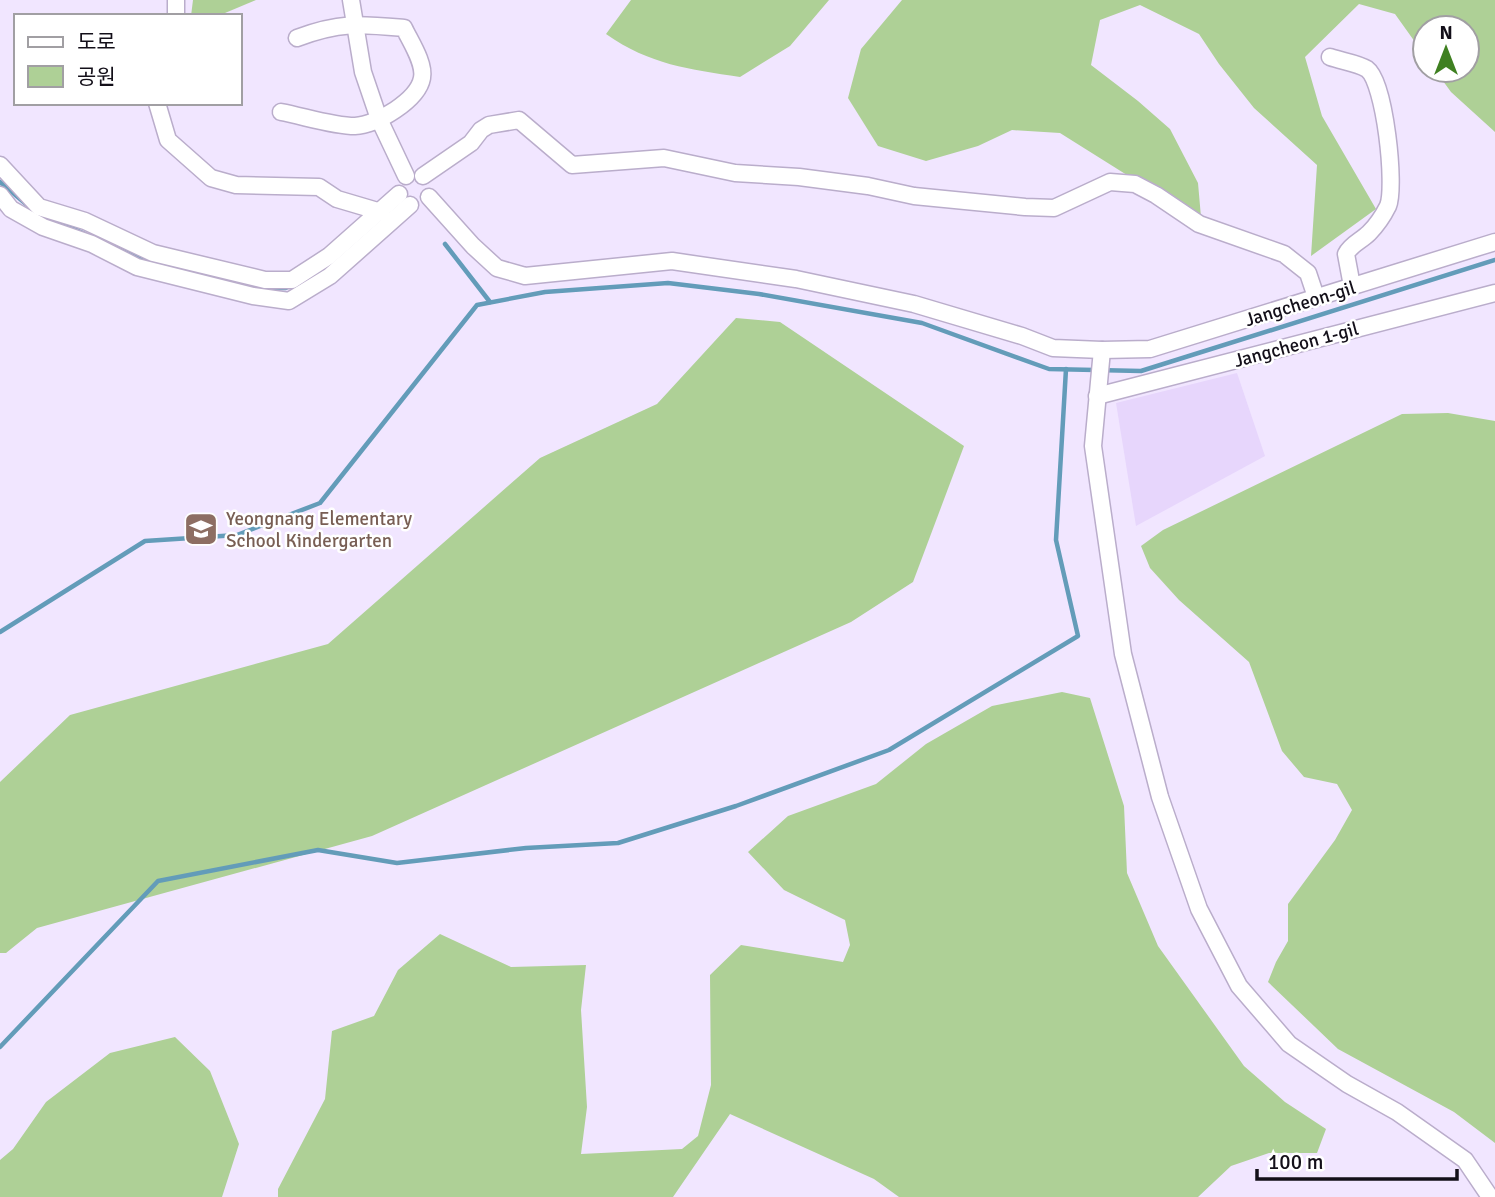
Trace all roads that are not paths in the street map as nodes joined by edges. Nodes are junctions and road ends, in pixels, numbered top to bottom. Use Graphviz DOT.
graph roads {
  1 [pos="351,0"];
  2 [pos="356,24"];
  3 [pos="297,38"];
  4 [pos="1330,57"];
  5 [pos="158,105"];
  6 [pos="281,112"];
  7 [pos="379,119"];
  8 [pos="0,165"];
  9 [pos="406,176"];
  10 [pos="423,176"];
  11 [pos="0,195"];
  12 [pos="429,197"];
  13 [pos="405,200"];
  14 [pos="381,212"];
  15 [pos="1495,242"];
  16 [pos="1352,286"];
  17 [pos="1495,293"];
  18 [pos="1317,297"];
  19 [pos="1101,354"];
  20 [pos="1098,391"];
  21 [pos="1490,1197"];
  1 -- 2 [label="street"];
  2 -- 3 [label="street"];
  2 -- 7 [label="street"];
  2 -- 7 [label="street"];
  4 -- 16 [label="street"];
  5 -- 14 [label="street"];
  6 -- 7 [label="street"];
  7 -- 9 [label="street"];
  8 -- 14 [label="street"];
  9 -- 10 [label="street"];
  9 -- 13 [label="street"];
  10 -- 12 [label="street"];
  10 -- 18 [label="street"];
  11 -- 13 [label="street"];
  12 -- 13 [label="street"];
  12 -- 19 [label="street, Jangcheon-gil"];
  13 -- 14 [label="street"];
  15 -- 16 [label="street, Jangcheon-gil"];
  16 -- 18 [label="street, Jangcheon-gil"];
  17 -- 20 [label="street, Jangcheon 1-gil"];
  18 -- 19 [label="street, Jangcheon-gil"];
  19 -- 20 [label="street"];
  20 -- 21 [label="street"];
}
